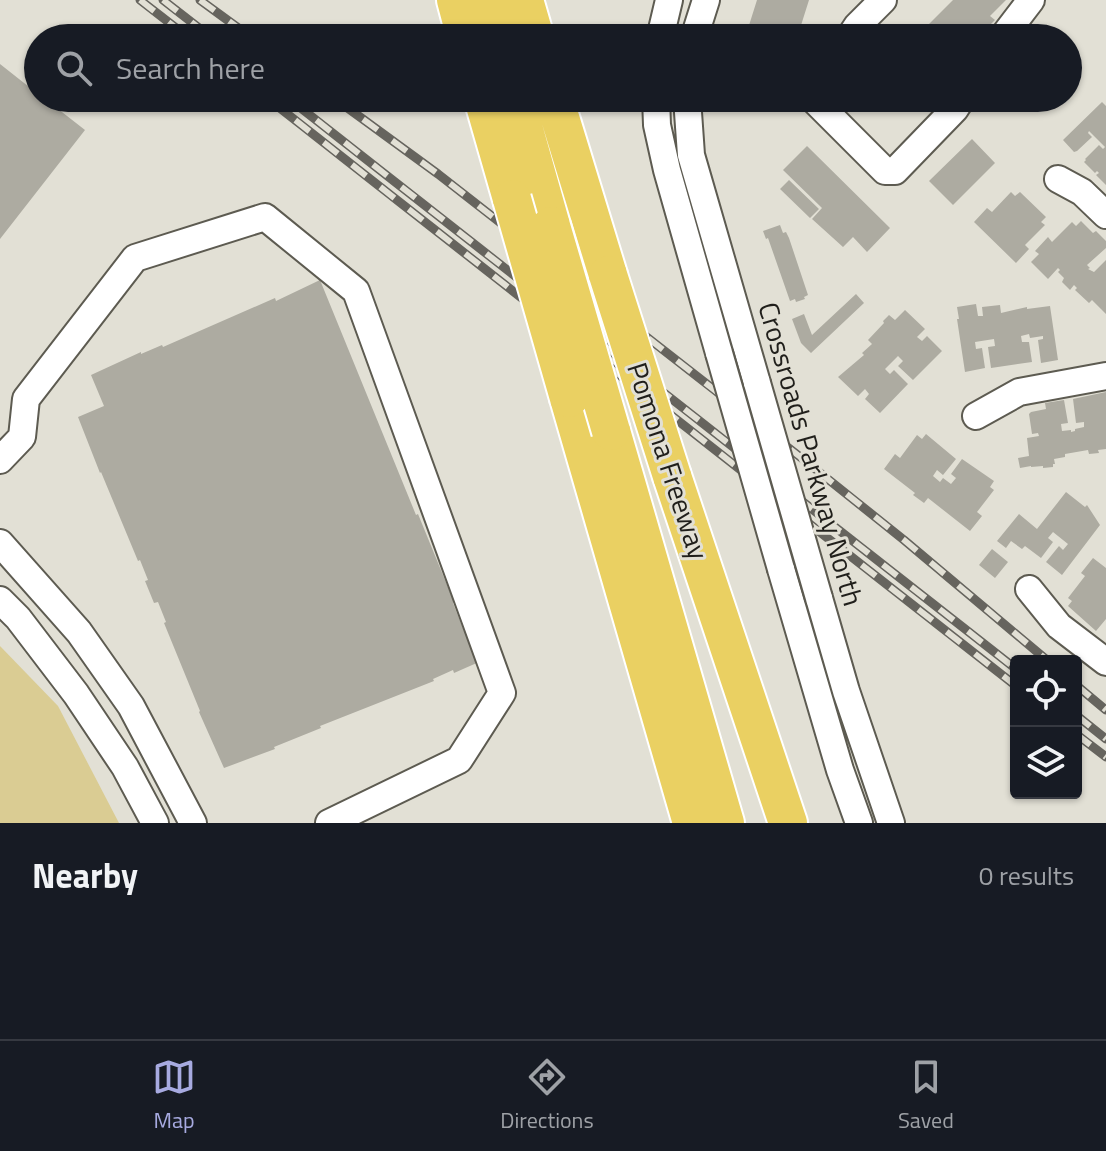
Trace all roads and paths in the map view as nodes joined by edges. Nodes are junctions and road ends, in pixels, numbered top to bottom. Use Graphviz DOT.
graph roads {
  1 [pos="456,0"];
  2 [pos="488,0"];
  3 [pos="524,0"];
  4 [pos="669,0"];
  5 [pos="706,0"];
  6 [pos="883,0"];
  7 [pos="1031,0"];
  8 [pos="462,24"];
  9 [pos="495,24"];
  10 [pos="531,24"];
  11 [pos="663,24"];
  12 [pos="698,24"];
  13 [pos="859,24"];
  14 [pos="1013,24"];
  15 [pos="487,112"];
  16 [pos="519,112"];
  17 [pos="558,112"];
  18 [pos="657,112"];
  19 [pos="688,112"];
  20 [pos="826,112"];
  21 [pos="952,112"];
  22 [pos="1058,179"];
  23 [pos="1106,215"];
  24 [pos="1106,376"];
  25 [pos="976,416"];
  26 [pos="0,460"];
  27 [pos="0,543"];
  28 [pos="1029,589"];
  29 [pos="0,600"];
  30 [pos="1106,662"];
  31 [pos="155,823"];
  32 [pos="193,823"];
  33 [pos="329,823"];
  34 [pos="692,823"];
  35 [pos="725,823"];
  36 [pos="788,823"];
  37 [pos="859,823"];
  38 [pos="891,823"];
  1 -- 8 [label="highway"];
  2 -- 9 [label="highway"];
  3 -- 10 [label="highway"];
  4 -- 11 [label="street"];
  5 -- 12 [label="street"];
  6 -- 13 [label="street"];
  7 -- 14 [label="street"];
  15 -- 34 [label="highway, bridge"];
  16 -- 35 [label="highway, bridge"];
  17 -- 36 [label="highway, Pomona Freeway, bridge"];
  18 -- 37 [label="street, bridge"];
  19 -- 38 [label="street, Crossroads Parkway North, bridge"];
  20 -- 21 [label="street"];
  22 -- 23 [label="street"];
  24 -- 25 [label="street"];
  26 -- 33 [label="street"];
  27 -- 32 [label="street"];
  28 -- 30 [label="street"];
  29 -- 31 [label="street"];
}
